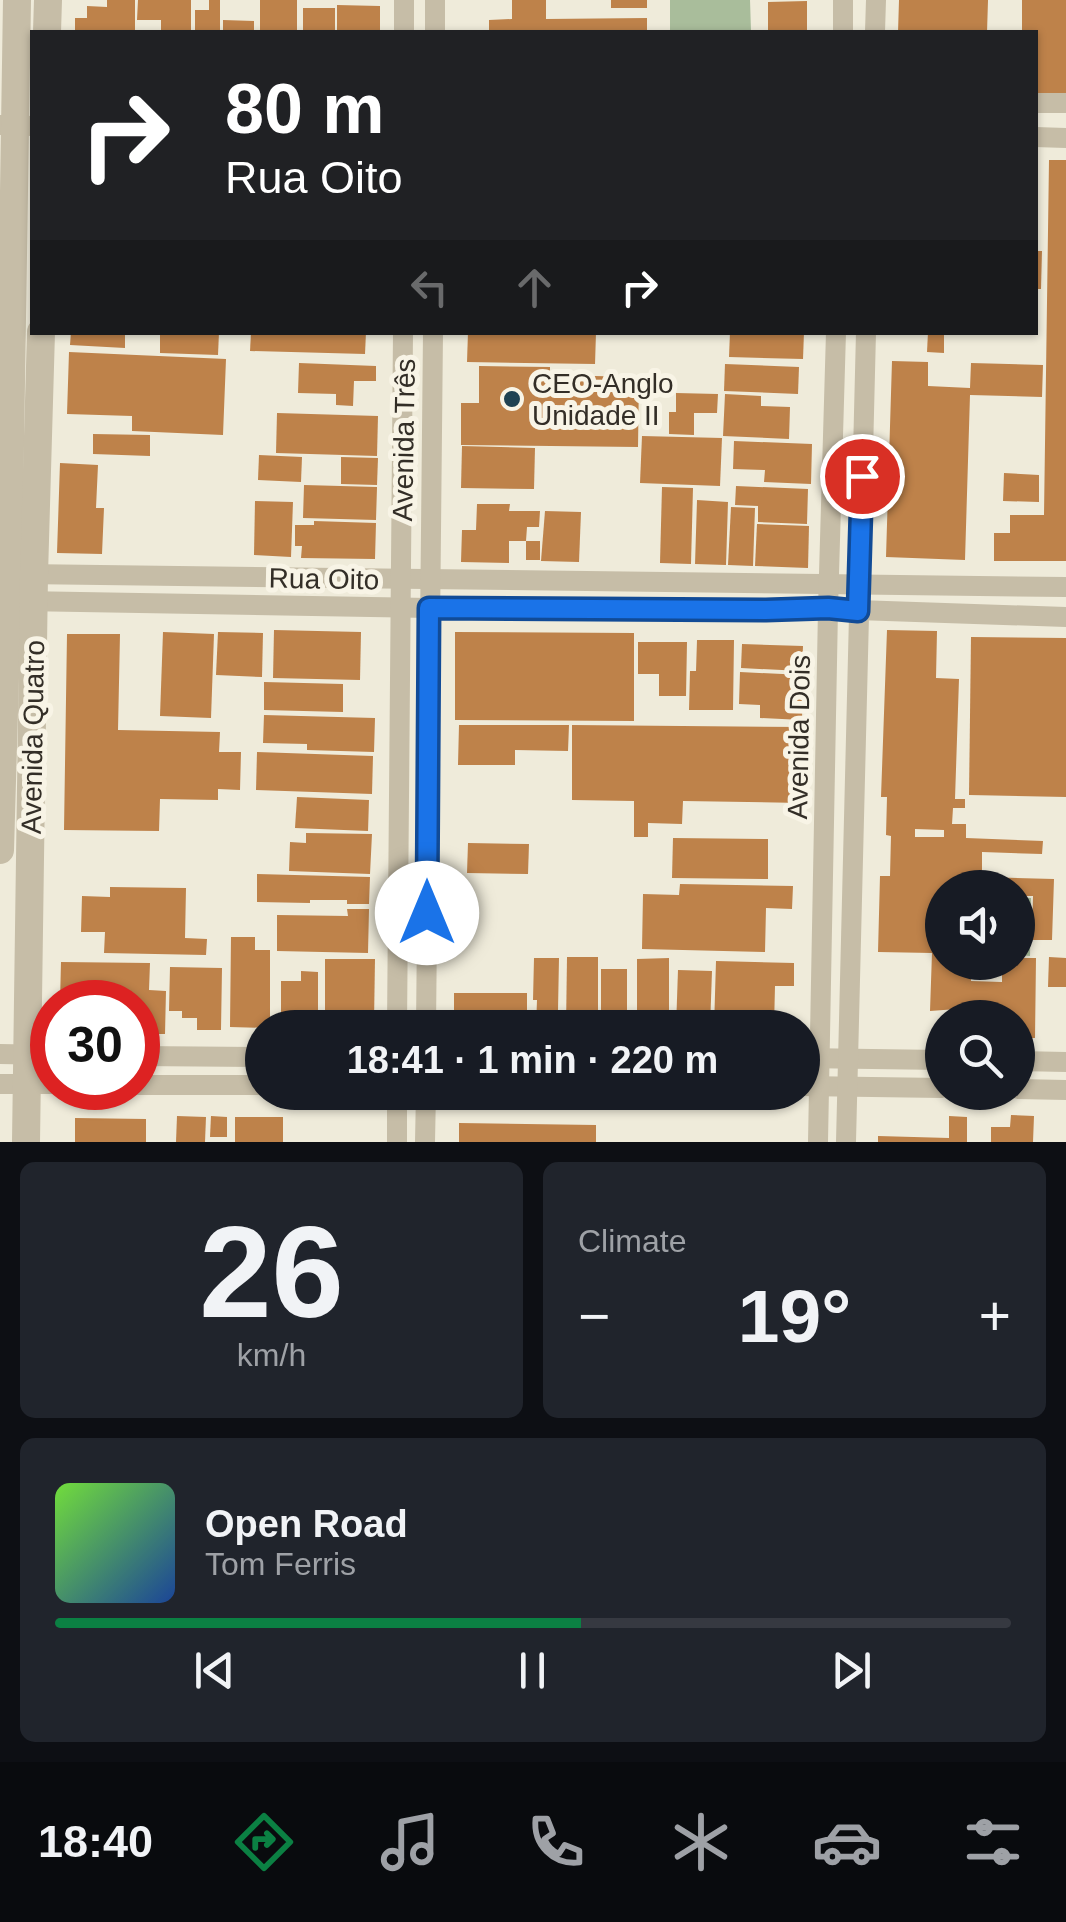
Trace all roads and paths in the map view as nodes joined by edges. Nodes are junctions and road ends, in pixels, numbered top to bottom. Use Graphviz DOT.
graph roads {
  1 [pos="17,0"];
  2 [pos="48,0"];
  3 [pos="404,0"];
  4 [pos="436,0"];
  5 [pos="843,0"];
  6 [pos="876,0"];
  7 [pos="48,30"];
  8 [pos="404,30"];
  9 [pos="435,30"];
  10 [pos="842,30"];
  11 [pos="875,30"];
  12 [pos="16,96"];
  13 [pos="1038,103"];
  14 [pos="1066,103"];
  15 [pos="16,126"];
  16 [pos="1038,137"];
  17 [pos="1066,138"];
  18 [pos="41,335"];
  19 [pos="403,335"];
  20 [pos="433,335"];
  21 [pos="836,335"];
  22 [pos="866,335"];
  23 [pos="402,579"];
  24 [pos="429,580"];
  25 [pos="830,582"];
  26 [pos="859,583"];
  27 [pos="1066,587"];
  28 [pos="14,588"];
  29 [pos="402,608"];
  30 [pos="429,608"];
  31 [pos="828,608"];
  32 [pos="858,611"];
  33 [pos="1066,617"];
  34 [pos="0,850"];
  35 [pos="397,1010"];
  36 [pos="426,1010"];
  37 [pos="814,1010"];
  38 [pos="27,1055"];
  39 [pos="160,1056"];
  40 [pos="245,1057"];
  41 [pos="820,1058"];
  42 [pos="849,1058"];
  43 [pos="925,1060"];
  44 [pos="1035,1061"];
  45 [pos="1066,1062"];
  46 [pos="26,1084"];
  47 [pos="160,1085"];
  48 [pos="245,1086"];
  49 [pos="820,1086"];
  50 [pos="847,1086"];
  51 [pos="925,1088"];
  52 [pos="1035,1089"];
  53 [pos="1066,1090"];
  54 [pos="397,1110"];
  55 [pos="426,1110"];
  56 [pos="814,1110"];
  57 [pos="26,1142"];
  58 [pos="397,1142"];
  59 [pos="425,1142"];
  60 [pos="818,1142"];
  61 [pos="846,1142"];
  1 -- 12 [label="street, Avenida Quatro"];
  2 -- 7 [label="street"];
  3 -- 8 [label="street"];
  4 -- 9 [label="street"];
  5 -- 10 [label="street"];
  6 -- 11 [label="street"];
  12 -- 15 [label="street, Avenida Quatro"];
  13 -- 14 [label="street"];
  15 -- 28 [label="street, Avenida Quatro"];
  16 -- 17 [label="street"];
  18 -- 28 [label="street, Avenida Quatro"];
  19 -- 23 [label="street, Avenida Três"];
  20 -- 24 [label="street, Avenida Três"];
  21 -- 25 [label="street, Avenida Dois"];
  22 -- 26 [label="street, Avenida Dois"];
  23 -- 24 [label="street, Rua Oito"];
  23 -- 28 [label="street, Rua Oito"];
  23 -- 29 [label="street, Avenida Três"];
  24 -- 25 [label="street, Rua Oito"];
  24 -- 30 [label="street, Avenida Três"];
  25 -- 26 [label="street, Rua Oito"];
  25 -- 31 [label="street, Avenida Dois"];
  26 -- 27 [label="street, Rua Oito"];
  26 -- 32 [label="street, Avenida Dois"];
  28 -- 29 [label="street, Rua Oito"];
  28 -- 34 [label="street, Avenida Quatro"];
  28 -- 38 [label="street, Avenida Quatro"];
  29 -- 30 [label="street, Rua Oito"];
  29 -- 35 [label="street, Avenida Três"];
  30 -- 31 [label="street, Rua Oito"];
  30 -- 36 [label="street, Avenida Três"];
  31 -- 32 [label="street, Rua Oito"];
  31 -- 37 [label="street, Avenida Dois"];
  32 -- 33 [label="street, Rua Oito"];
  32 -- 42 [label="street, Avenida Dois"];
  38 -- 46 [label="street, Avenida Quatro"];
  39 -- 40 [label="street"];
  41 -- 42 [label="street"];
  42 -- 43 [label="street"];
  42 -- 50 [label="street, Avenida Dois"];
  44 -- 45 [label="street"];
  46 -- 57 [label="street, Avenida Quatro"];
  47 -- 48 [label="street"];
  49 -- 50 [label="street"];
  50 -- 51 [label="street"];
  50 -- 61 [label="street, Avenida Dois"];
  52 -- 53 [label="street"];
  54 -- 58 [label="street"];
  55 -- 59 [label="street"];
  56 -- 60 [label="street, Avenida Dois"];
}
